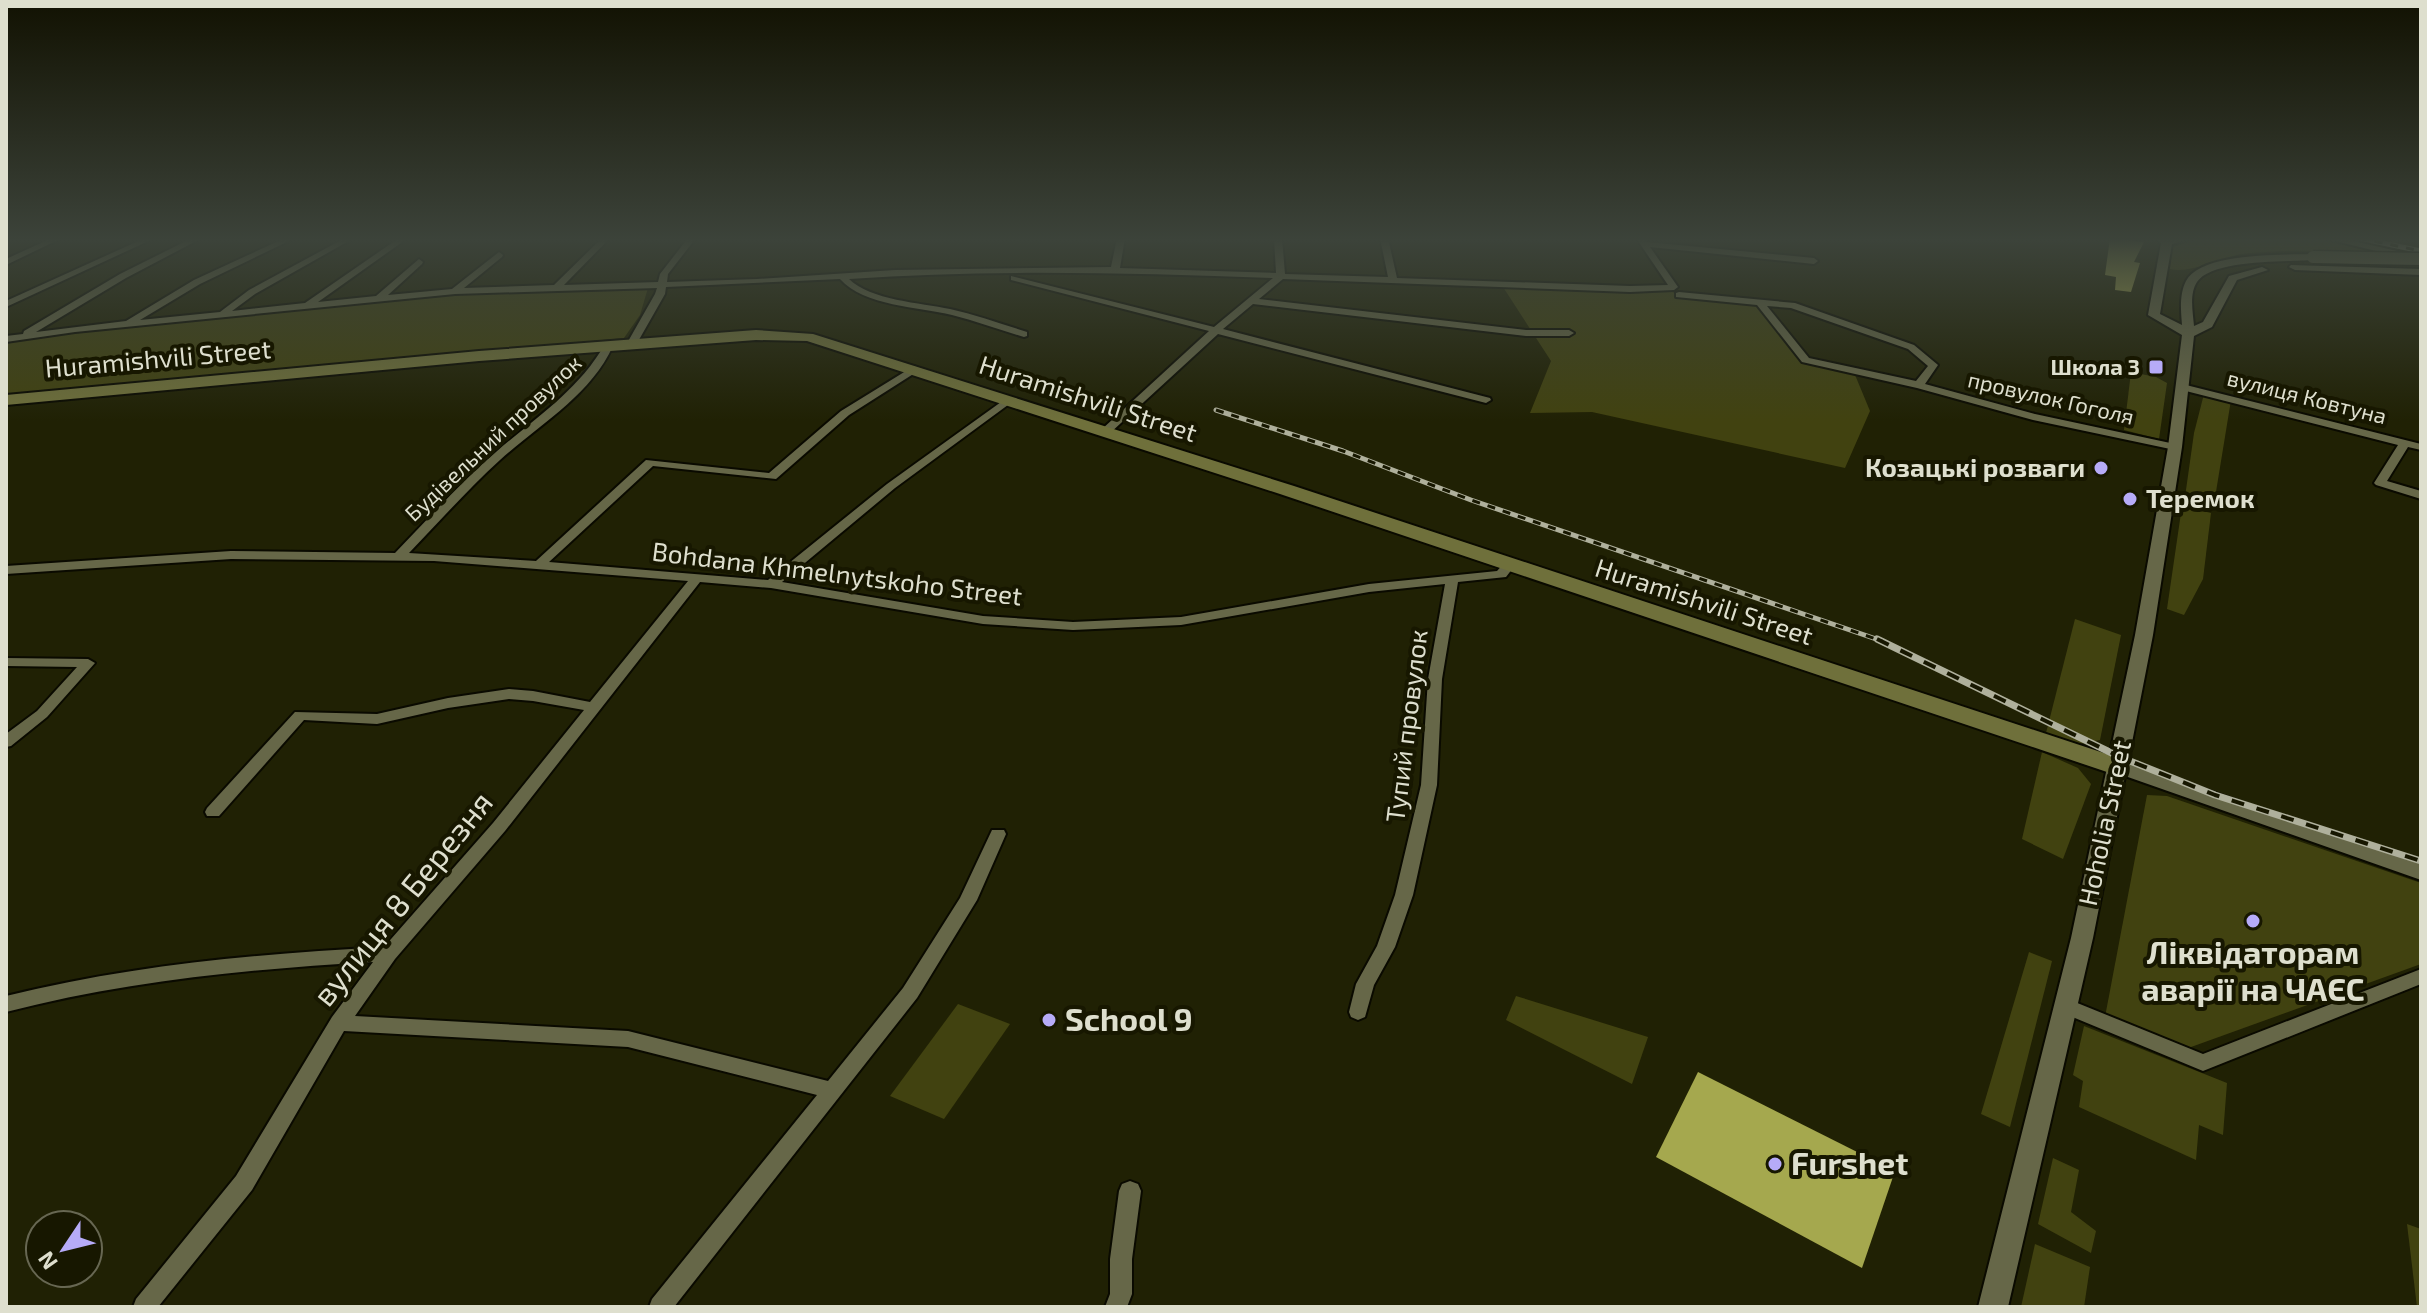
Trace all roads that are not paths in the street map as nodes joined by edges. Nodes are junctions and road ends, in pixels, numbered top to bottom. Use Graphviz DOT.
graph roads {
  1 [pos="85,299"];
  2 [pos="170,299"];
  3 [pos="241,299"];
  4 [pos="315,299"];
  5 [pos="375,299"];
  6 [pos="657,299"];
  7 [pos="893,299"];
  8 [pos="1098,299"];
  9 [pos="1734,299"];
  10 [pos="2156,299"];
  11 [pos="2187,299"];
  12 [pos="2196,299"];
  13 [pos="2223,299"];
  14 [pos="1251,301"];
  15 [pos="1760,303"];
  16 [pos="2221,303"];
  17 [pos="307,305"];
  18 [pos="220,314"];
  19 [pos="127,324"];
  20 [pos="2187,327"];
  21 [pos="1216,330"];
  22 [pos="1569,333"];
  23 [pos="1024,334"];
  24 [pos="25,336"];
  25 [pos="6,339"];
  26 [pos="631,345"];
  27 [pos="608,346"];
  28 [pos="914,369"];
  29 [pos="1919,385"];
  30 [pos="2182,387"];
  31 [pos="6,400"];
  32 [pos="1008,400"];
  33 [pos="1486,400"];
  34 [pos="1105,432"];
  35 [pos="2405,442"];
  36 [pos="2175,447"];
  37 [pos="2421,447"];
  38 [pos="2421,495"];
  39 [pos="399,556"];
  40 [pos="541,563"];
  41 [pos="1510,564"];
  42 [pos="6,570"];
  43 [pos="697,578"];
  44 [pos="1452,580"];
  45 [pos="771,584"];
  46 [pos="6,662"];
  47 [pos="595,708"];
  48 [pos="6,742"];
  49 [pos="2116,766"];
  50 [pos="213,812"];
  51 [pos="998,834"];
  52 [pos="2421,872"];
  53 [pos="389,954"];
  54 [pos="2421,976"];
  55 [pos="6,1004"];
  56 [pos="2065,1006"];
  57 [pos="1358,1012"];
  58 [pos="339,1023"];
  59 [pos="832,1090"];
  60 [pos="1130,1191"];
  61 [pos="144,1307"];
  62 [pos="660,1307"];
  63 [pos="1116,1307"];
  64 [pos="1993,1307"];
  1 -- 24 [label="street"];
  2 -- 19 [label="street"];
  3 -- 18 [label="street"];
  4 -- 17 [label="street"];
  5 -- 17 [label="street"];
  6 -- 26 [label="street"];
  7 -- 23 [label="street"];
  8 -- 21 [label="street"];
  9 -- 15 [label="street, провулок Гоголя"];
  10 -- 20 [label="street"];
  11 -- 20 [label="street, Hoholia Street"];
  12 -- 16 [label="street"];
  13 -- 16 [label="street"];
  14 -- 21 [label="street"];
  14 -- 22 [label="street"];
  15 -- 29 [label="street, провулок Гоголя"];
  15 -- 29 [label="street, провулок Гоголя"];
  16 -- 20 [label="street"];
  17 -- 18 [label="street"];
  18 -- 19 [label="street"];
  19 -- 24 [label="street"];
  20 -- 30 [label="street, Hoholia Street"];
  21 -- 33 [label="street"];
  21 -- 34 [label="street"];
  24 -- 25 [label="street"];
  26 -- 27 [label="main road, Huramishvili Street"];
  26 -- 28 [label="main road, Huramishvili Street"];
  27 -- 31 [label="main road, Huramishvili Street"];
  27 -- 39 [label="street, Будівельний провулок"];
  28 -- 32 [label="main road, Huramishvili Street"];
  28 -- 40 [label="street"];
  29 -- 36 [label="street, провулок Гоголя"];
  30 -- 35 [label="street, вулиця Ковтуна"];
  30 -- 36 [label="street, Hoholia Street"];
  32 -- 34 [label="main road, Huramishvili Street"];
  32 -- 45 [label="street"];
  34 -- 41 [label="main road, Huramishvili Street"];
  35 -- 37 [label="street, вулиця Ковтуна"];
  35 -- 38 [label="street"];
  36 -- 49 [label="street, Hoholia Street"];
  39 -- 40 [label="street, Bohdana Khmelnytskoho Street"];
  39 -- 42 [label="street, Bohdana Khmelnytskoho Street"];
  40 -- 43 [label="street, Bohdana Khmelnytskoho Street"];
  41 -- 44 [label="street, Bohdana Khmelnytskoho Street"];
  41 -- 49 [label="main road, Huramishvili Street"];
  43 -- 45 [label="street, Bohdana Khmelnytskoho Street"];
  43 -- 47 [label="street, вулиця 8 Березня"];
  44 -- 45 [label="street, Bohdana Khmelnytskoho Street"];
  44 -- 57 [label="street, Тупий провулок"];
  46 -- 48 [label="street"];
  47 -- 50 [label="street"];
  47 -- 53 [label="street, вулиця 8 Березня"];
  49 -- 52 [label="street"];
  49 -- 56 [label="street, Hoholia Street"];
  51 -- 59 [label="street"];
  53 -- 55 [label="street"];
  53 -- 58 [label="street, вулиця 8 Березня"];
  54 -- 56 [label="street"];
  56 -- 64 [label="street, Hoholia Street"];
  58 -- 59 [label="street"];
  58 -- 61 [label="street, вулиця 8 Березня"];
  59 -- 62 [label="street"];
  60 -- 63 [label="street"];
}
